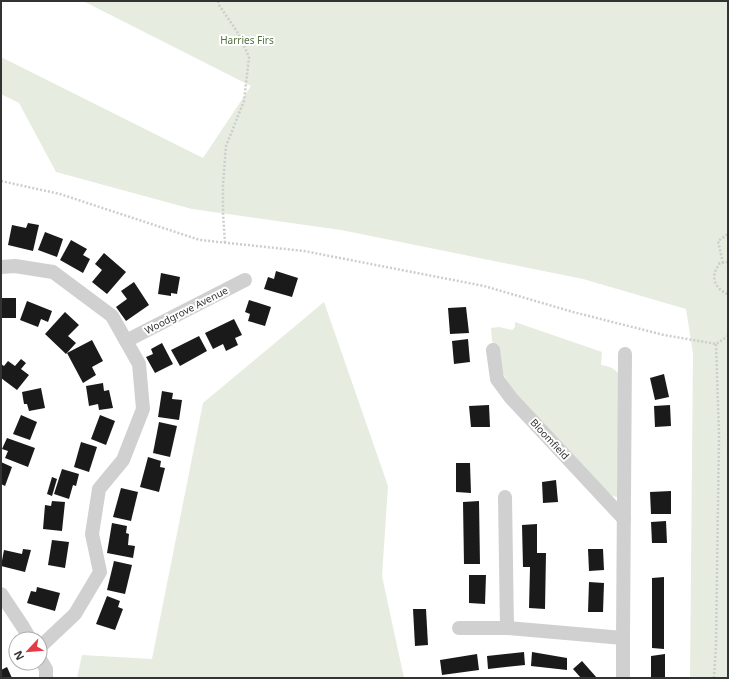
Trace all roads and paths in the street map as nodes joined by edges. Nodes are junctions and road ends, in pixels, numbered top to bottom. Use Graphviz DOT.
graph roads {
  1 [pos="218,1"];
  2 [pos="1,181"];
  3 [pos="728,234"];
  4 [pos="225,243"];
  5 [pos="728,262"];
  6 [pos="721,263"];
  7 [pos="1,267"];
  8 [pos="245,280"];
  9 [pos="728,294"];
  10 [pos="728,336"];
  11 [pos="126,341"];
  12 [pos="716,344"];
  13 [pos="493,350"];
  14 [pos="625,354"];
  15 [pos="505,497"];
  16 [pos="624,519"];
  17 [pos="1,594"];
  18 [pos="459,628"];
  19 [pos="507,628"];
  20 [pos="25,631"];
  21 [pos="623,638"];
  22 [pos="48,639"];
  23 [pos="623,678"];
  24 [pos="714,678"];
  1 -- 4 [label="path"];
  2 -- 4 [label="path"];
  3 -- 6 [label="path"];
  4 -- 12 [label="path"];
  5 -- 6 [label="path"];
  6 -- 9 [label="path"];
  7 -- 11 [label="street"];
  8 -- 11 [label="street, Woodgrove Avenue"];
  10 -- 12 [label="path"];
  11 -- 22 [label="street"];
  12 -- 24 [label="path"];
  13 -- 16 [label="street, Bloomfield"];
  14 -- 16 [label="street"];
  15 -- 19 [label="street"];
  16 -- 21 [label="street"];
  17 -- 20 [label="street"];
  18 -- 19 [label="street"];
  19 -- 21 [label="street"];
  21 -- 23 [label="street"];
}
